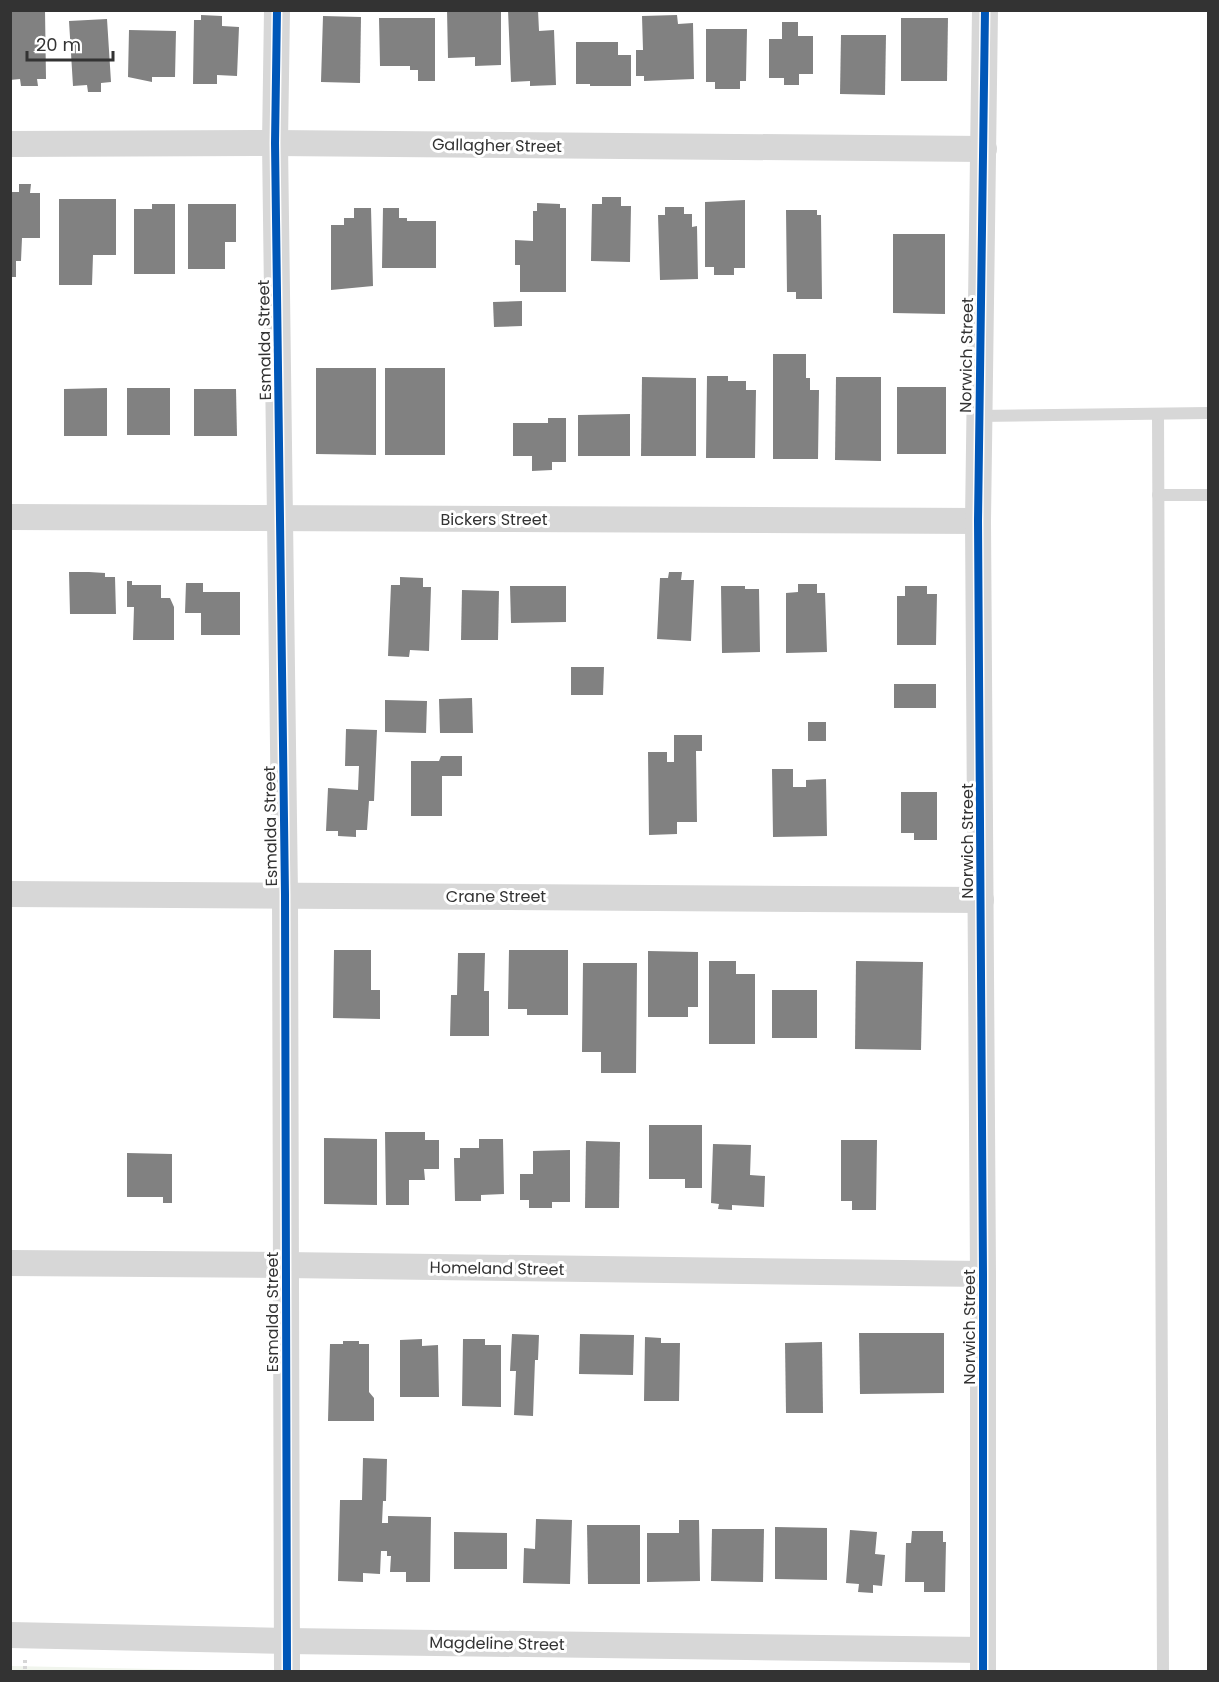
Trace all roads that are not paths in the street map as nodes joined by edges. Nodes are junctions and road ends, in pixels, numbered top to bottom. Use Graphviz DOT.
graph roads {
  1 [pos="277,10"];
  2 [pos="985,10"];
  3 [pos="274,143"];
  4 [pos="10,144"];
  5 [pos="984,149"];
  6 [pos="1209,413"];
  7 [pos="1158,414"];
  8 [pos="978,416"];
  9 [pos="1158,495"];
  10 [pos="1209,495"];
  11 [pos="10,517"];
  12 [pos="279,519"];
  13 [pos="978,521"];
  14 [pos="10,894"];
  15 [pos="285,895"];
  16 [pos="981,900"];
  17 [pos="10,1263"];
  18 [pos="285,1264"];
  19 [pos="983,1274"];
  20 [pos="10,1635"];
  21 [pos="287,1641"];
  22 [pos="983,1661"];
  23 [pos="287,1671"];
  24 [pos="1163,1671"];
  1 -- 3 [label="street, Esmalda Street"];
  2 -- 5 [label="street, Norwich Street"];
  3 -- 4 [label="street, Gallagher Street"];
  3 -- 5 [label="street, Gallagher Street"];
  3 -- 12 [label="street, Esmalda Street"];
  5 -- 8 [label="street, Norwich Street"];
  6 -- 7 [label="lane"];
  7 -- 8 [label="lane"];
  7 -- 9 [label="lane"];
  8 -- 13 [label="street, Norwich Street"];
  9 -- 10 [label="lane"];
  9 -- 24 [label="lane"];
  11 -- 12 [label="street, Bickers Street"];
  12 -- 13 [label="street, Bickers Street"];
  12 -- 15 [label="street, Esmalda Street"];
  13 -- 16 [label="street, Norwich Street"];
  14 -- 15 [label="street, Crane Street"];
  15 -- 16 [label="street, Crane Street"];
  15 -- 18 [label="street, Esmalda Street"];
  16 -- 19 [label="street, Norwich Street"];
  17 -- 18 [label="street, Homeland Street"];
  18 -- 19 [label="street, Homeland Street"];
  18 -- 21 [label="street, Esmalda Street"];
  19 -- 22 [label="street, Norwich Street"];
  20 -- 21 [label="street, Magdeline Street"];
  21 -- 22 [label="street, Magdeline Street"];
  21 -- 23 [label="street, Esmalda Street"];
}
